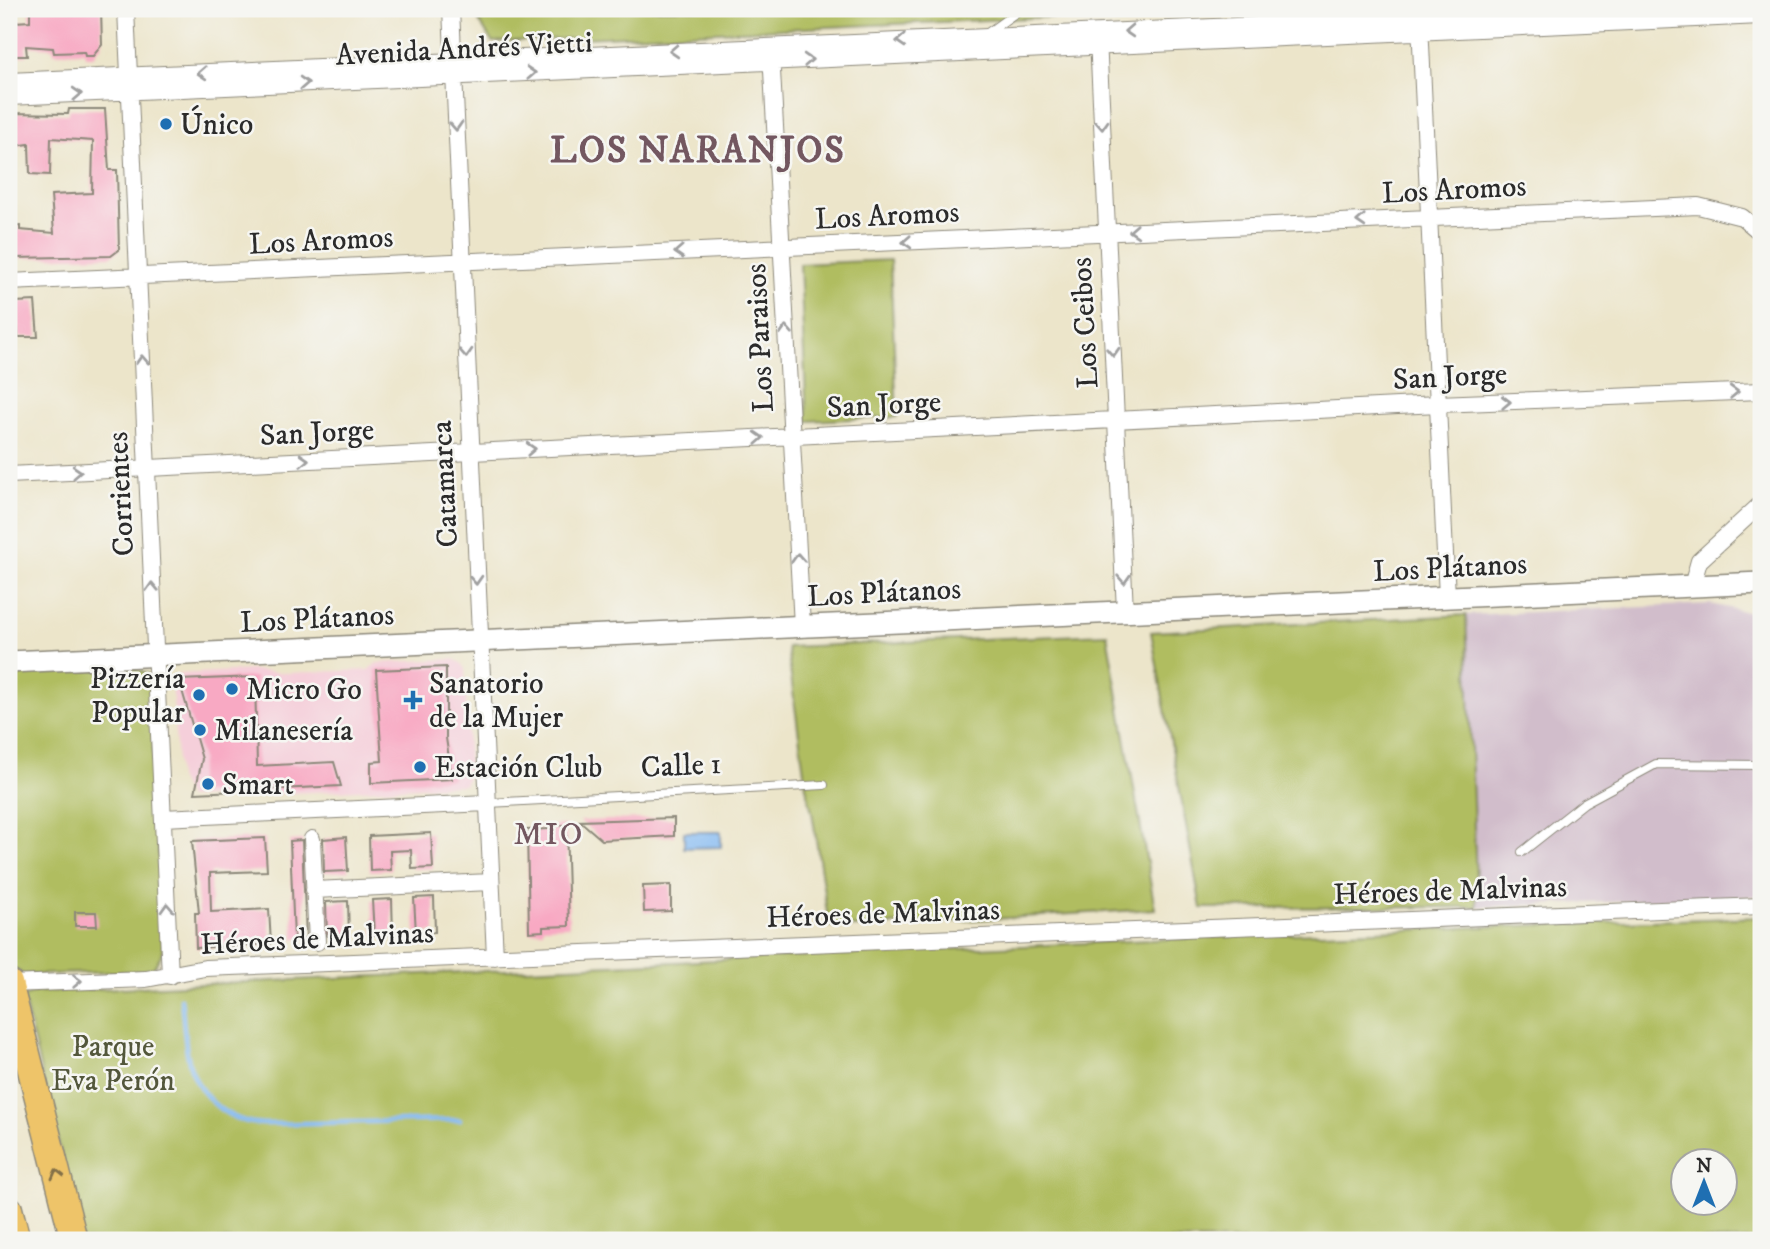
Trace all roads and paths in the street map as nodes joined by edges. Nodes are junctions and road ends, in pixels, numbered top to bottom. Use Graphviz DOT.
graph roads {
  1 [pos="126,9"];
  2 [pos="451,9"];
  3 [pos="1021,9"];
  4 [pos="1613,9"];
  5 [pos="1761,16"];
  6 [pos="1420,25"];
  7 [pos="1098,39"];
  8 [pos="981,45"];
  9 [pos="771,54"];
  10 [pos="453,69"];
  11 [pos="9,81"];
  12 [pos="130,84"];
  13 [pos="9,97"];
  14 [pos="1429,218"];
  15 [pos="1107,233"];
  16 [pos="1761,233"];
  17 [pos="782,247"];
  18 [pos="462,262"];
  19 [pos="138,276"];
  20 [pos="9,282"];
  21 [pos="1761,391"];
  22 [pos="1438,404"];
  23 [pos="1116,420"];
  24 [pos="792,436"];
  25 [pos="471,452"];
  26 [pos="147,468"];
  27 [pos="9,475"];
  28 [pos="1761,504"];
  29 [pos="1761,583"];
  30 [pos="1692,586"];
  31 [pos="1447,597"];
  32 [pos="1125,611"];
  33 [pos="802,626"];
  34 [pos="479,640"];
  35 [pos="155,655"];
  36 [pos="9,662"];
  37 [pos="1761,765"];
  38 [pos="824,785"];
  39 [pos="487,803"];
  40 [pos="163,818"];
  41 [pos="312,839"];
  42 [pos="1522,852"];
  43 [pos="491,882"];
  44 [pos="314,890"];
  45 [pos="1761,906"];
  46 [pos="317,942"];
  47 [pos="495,957"];
  48 [pos="170,976"];
  49 [pos="9,983"];
  50 [pos="9,1209"];
  51 [pos="17,1240"];
  52 [pos="74,1240"];
  1 -- 12 [label="street, Corrientes"];
  2 -- 10 [label="street, Catamarca"];
  3 -- 8 [label="lane"];
  4 -- 6 [label="street, Avenida Andrés Vietti"];
  5 -- 6 [label="street, Avenida Andrés Vietti"];
  6 -- 7 [label="street, Avenida Andrés Vietti"];
  6 -- 14 [label="street"];
  7 -- 8 [label="street, Avenida Andrés Vietti"];
  7 -- 15 [label="street, Los Ceibos, one-way"];
  8 -- 9 [label="street, Avenida Andrés Vietti"];
  9 -- 10 [label="street, Avenida Andrés Vietti"];
  9 -- 17 [label="street, Los Paraisos"];
  10 -- 12 [label="street, Avenida Andrés Vietti"];
  10 -- 18 [label="street, Catamarca, one-way"];
  11 -- 12 [label="street, Avenida Andrés Vietti"];
  13 -- 12 [label="street, Avenida Andrés Vietti, one-way"];
  12 -- 19 [label="street, Corrientes"];
  14 -- 15 [label="street, Los Aromos, one-way"];
  14 -- 16 [label="street, Los Aromos"];
  14 -- 22 [label="street"];
  15 -- 17 [label="street, Los Aromos, one-way"];
  15 -- 23 [label="street, Los Ceibos, one-way"];
  17 -- 18 [label="street, Los Aromos, one-way"];
  24 -- 17 [label="street, Los Paraisos, one-way"];
  18 -- 19 [label="street, Los Aromos"];
  18 -- 25 [label="street, Catamarca, one-way"];
  19 -- 20 [label="street, Los Aromos"];
  26 -- 19 [label="street, Corrientes, one-way"];
  22 -- 21 [label="street, San Jorge, one-way"];
  22 -- 23 [label="street, San Jorge"];
  22 -- 31 [label="street"];
  23 -- 24 [label="street, San Jorge"];
  23 -- 32 [label="street, Los Ceibos, one-way"];
  25 -- 24 [label="street, San Jorge, one-way"];
  33 -- 24 [label="street, Los Paraisos, one-way"];
  26 -- 25 [label="street, San Jorge, one-way"];
  25 -- 34 [label="street, Catamarca, one-way"];
  27 -- 26 [label="street, San Jorge, one-way"];
  35 -- 26 [label="street, Corrientes, one-way"];
  28 -- 30 [label="street"];
  29 -- 30 [label="street, Los Plátanos"];
  30 -- 31 [label="street, Los Plátanos"];
  31 -- 32 [label="street, Los Plátanos"];
  32 -- 33 [label="street, Los Plátanos"];
  33 -- 34 [label="street, Los Plátanos"];
  34 -- 35 [label="street, Los Plátanos"];
  34 -- 39 [label="street, Catamarca"];
  35 -- 36 [label="street, Los Plátanos"];
  35 -- 40 [label="street, Corrientes"];
  37 -- 42 [label="lane"];
  38 -- 39 [label="lane, Calle 1"];
  39 -- 40 [label="street, Calle 1"];
  39 -- 43 [label="street, Catamarca"];
  48 -- 40 [label="street, Corrientes, one-way"];
  41 -- 44 [label="street"];
  43 -- 44 [label="street"];
  43 -- 47 [label="street, Catamarca"];
  44 -- 46 [label="street"];
  45 -- 47 [label="street, Héroes de Malvinas"];
  47 -- 48 [label="street, Héroes de Malvinas"];
  49 -- 48 [label="street, Héroes de Malvinas, one-way"];
  52 -- 49 [label="main road, one-way"];
  50 -- 51 [label="main road"];
}
